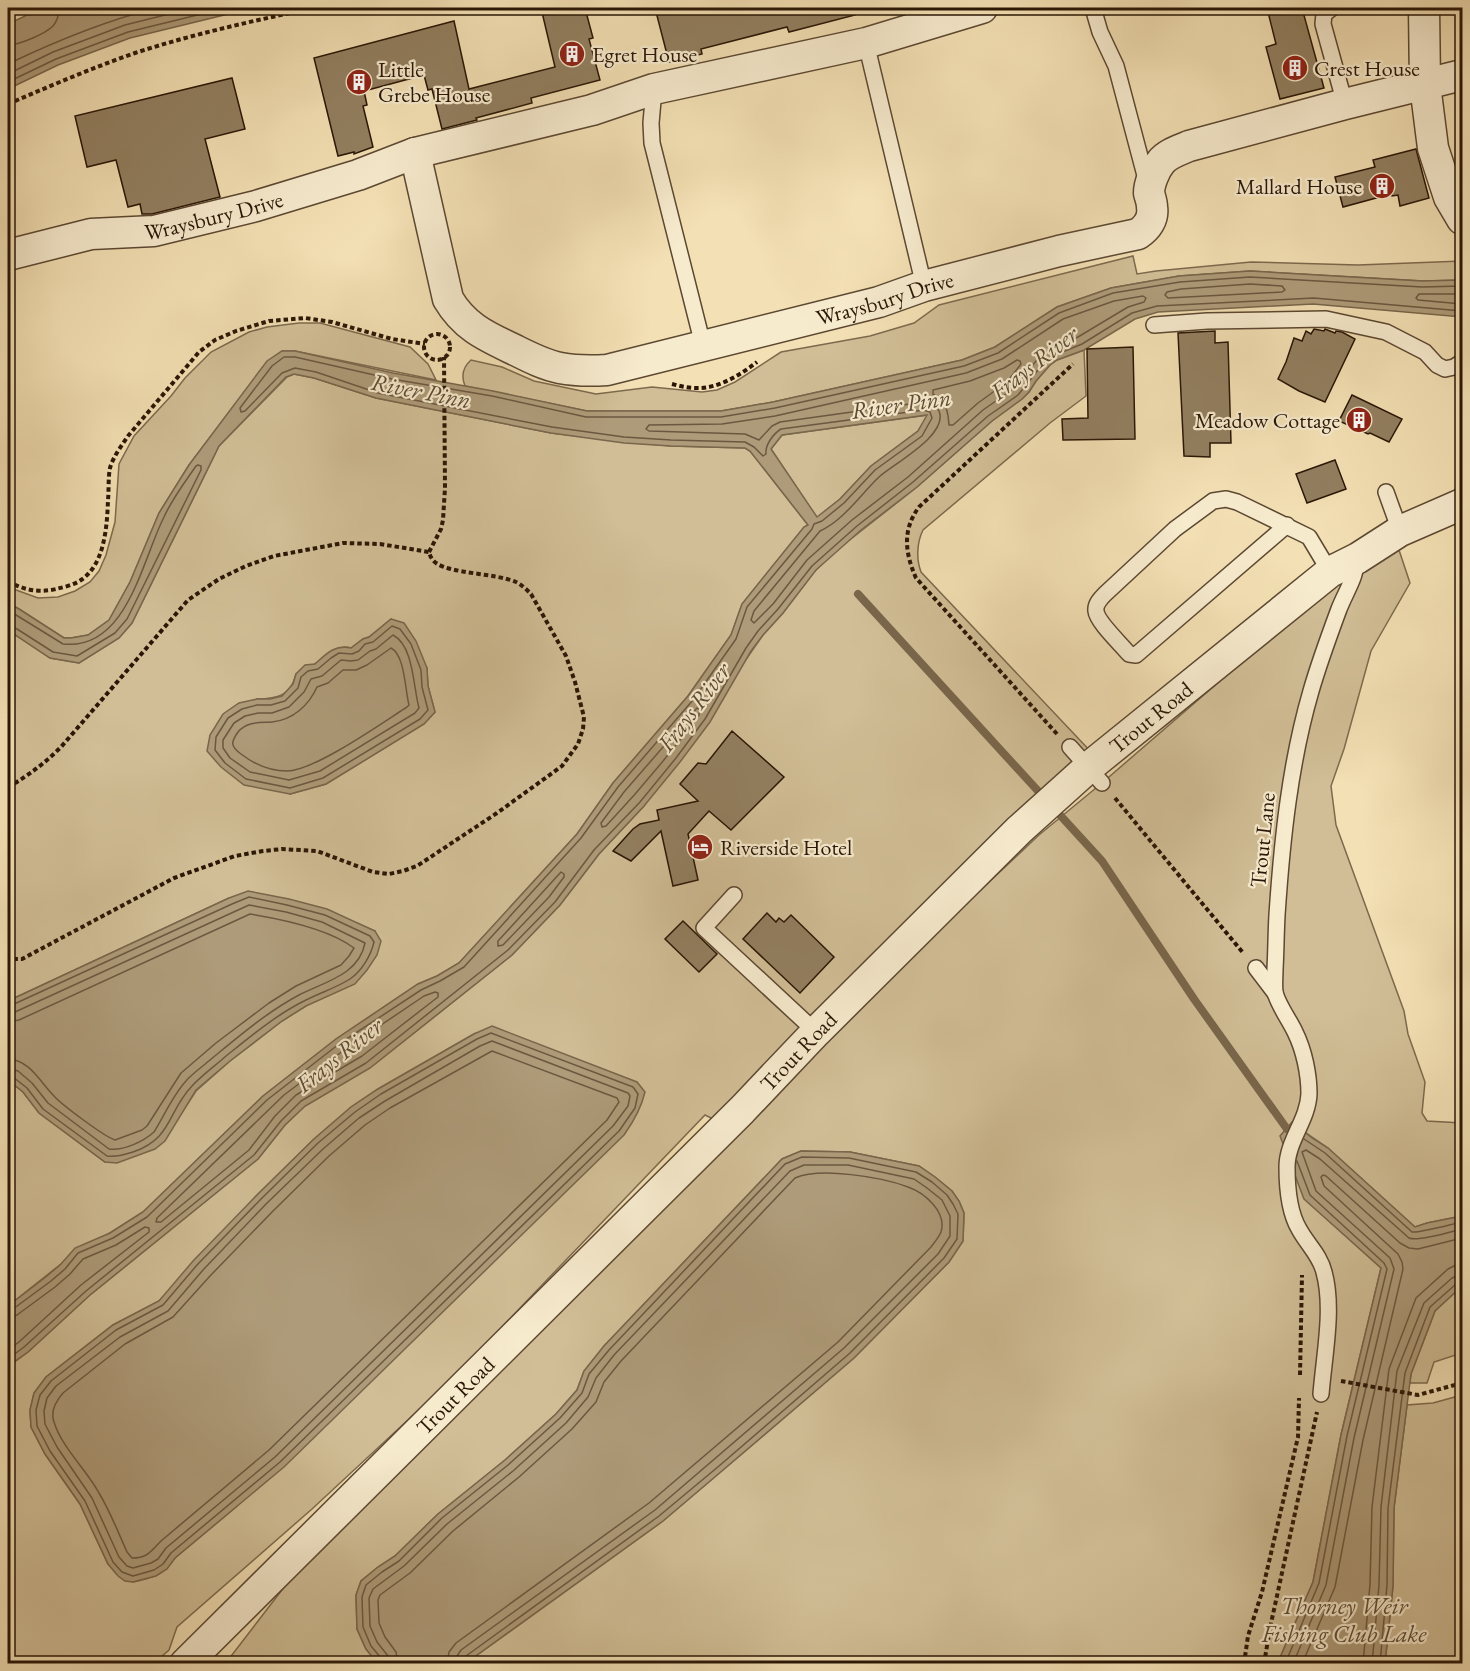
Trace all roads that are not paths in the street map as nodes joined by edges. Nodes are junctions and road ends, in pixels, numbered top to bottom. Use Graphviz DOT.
graph roads {
  1 [pos="982,8"];
  2 [pos="1093,8"];
  3 [pos="1332,8"];
  4 [pos="1424,8"];
  5 [pos="866,43"];
  6 [pos="1462,75"];
  7 [pos="1425,85"];
  8 [pos="654,88"];
  9 [pos="1345,104"];
  10 [pos="415,153"];
  11 [pos="1149,191"];
  12 [pos="1462,219"];
  13 [pos="8,255"];
  14 [pos="924,286"];
  15 [pos="1154,325"];
  16 [pos="703,345"];
  17 [pos="1462,362"];
  18 [pos="1386,492"];
  19 [pos="1462,504"];
  20 [pos="1287,525"];
  21 [pos="1400,531"];
  22 [pos="1358,558"];
  23 [pos="1330,572"];
  24 [pos="735,895"];
  25 [pos="1256,968"];
  26 [pos="1275,993"];
  27 [pos="816,1032"];
  28 [pos="1321,1394"];
  29 [pos="185,1664"];
  1 -- 5 [label="street, Wraysbury Drive"];
  2 -- 11 [label="lane"];
  3 -- 9 [label="lane"];
  4 -- 7 [label="street"];
  5 -- 8 [label="street, Wraysbury Drive"];
  5 -- 14 [label="lane"];
  6 -- 7 [label="street, Wraysbury Drive"];
  7 -- 9 [label="street, Wraysbury Drive"];
  7 -- 12 [label="street"];
  8 -- 10 [label="street, Wraysbury Drive"];
  8 -- 16 [label="lane"];
  9 -- 11 [label="street, Wraysbury Drive"];
  10 -- 13 [label="street, Wraysbury Drive"];
  10 -- 16 [label="street, Wraysbury Drive"];
  11 -- 14 [label="street, Wraysbury Drive"];
  14 -- 16 [label="street, Wraysbury Drive"];
  15 -- 17 [label="lane"];
  18 -- 21 [label="lane"];
  19 -- 21 [label="street, Trout Road"];
  20 -- 20 [label="lane"];
  20 -- 23 [label="lane"];
  21 -- 22 [label="street, Trout Road"];
  22 -- 23 [label="street, Trout Road"];
  22 -- 26 [label="lane, Trout Lane"];
  23 -- 27 [label="street, Trout Road"];
  24 -- 27 [label="lane"];
  25 -- 26 [label="lane"];
  26 -- 28 [label="lane, Trout Lane"];
  27 -- 29 [label="street, Trout Road"];
}
